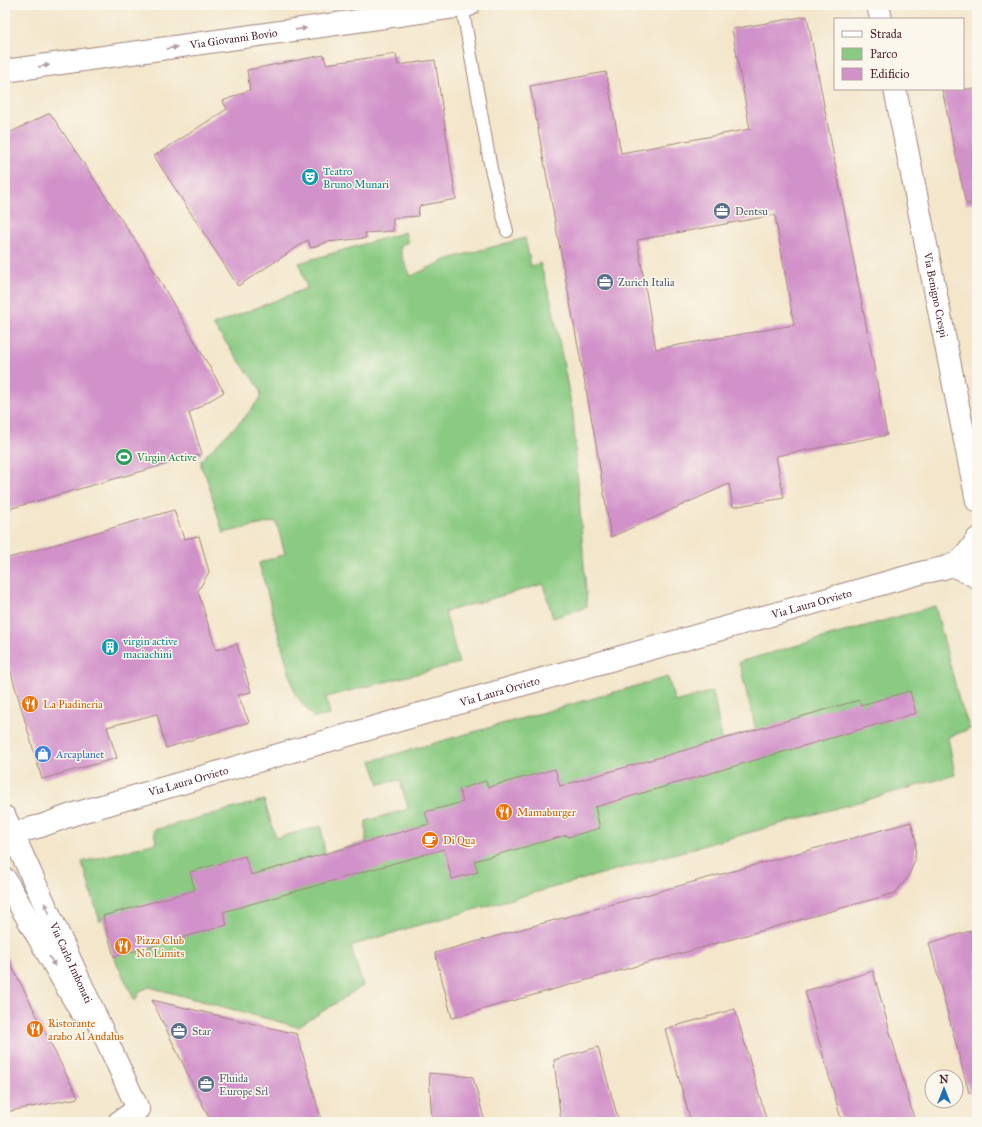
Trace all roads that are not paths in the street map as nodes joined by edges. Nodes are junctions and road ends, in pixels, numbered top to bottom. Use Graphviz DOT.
graph roads {
  1 [pos="465,5"];
  2 [pos="878,5"];
  3 [pos="880,18"];
  4 [pos="5,71"];
  5 [pos="894,90"];
  6 [pos="507,231"];
  7 [pos="977,501"];
  8 [pos="977,539"];
  9 [pos="954,566"];
  10 [pos="977,578"];
  11 [pos="8,828"];
  12 [pos="5,879"];
  13 [pos="142,1116"];
  14 [pos="119,1122"];
  4 -- 1 [label="street, Via Giovanni Bovio, one-way"];
  1 -- 6 [label="lane, Via Giovanni Bovio"];
  2 -- 3 [label="street"];
  5 -- 7 [label="street, Via Benigno Crespi"];
  8 -- 9 [label="street"];
  9 -- 10 [label="street"];
  9 -- 11 [label="street, Via Laura Orvieto"];
  13 -- 11 [label="street, Via Carlo Imbonati, one-way"];
  12 -- 13 [label="street, Via Carlo Imbonati, one-way"];
  13 -- 14 [label="street"];
}
